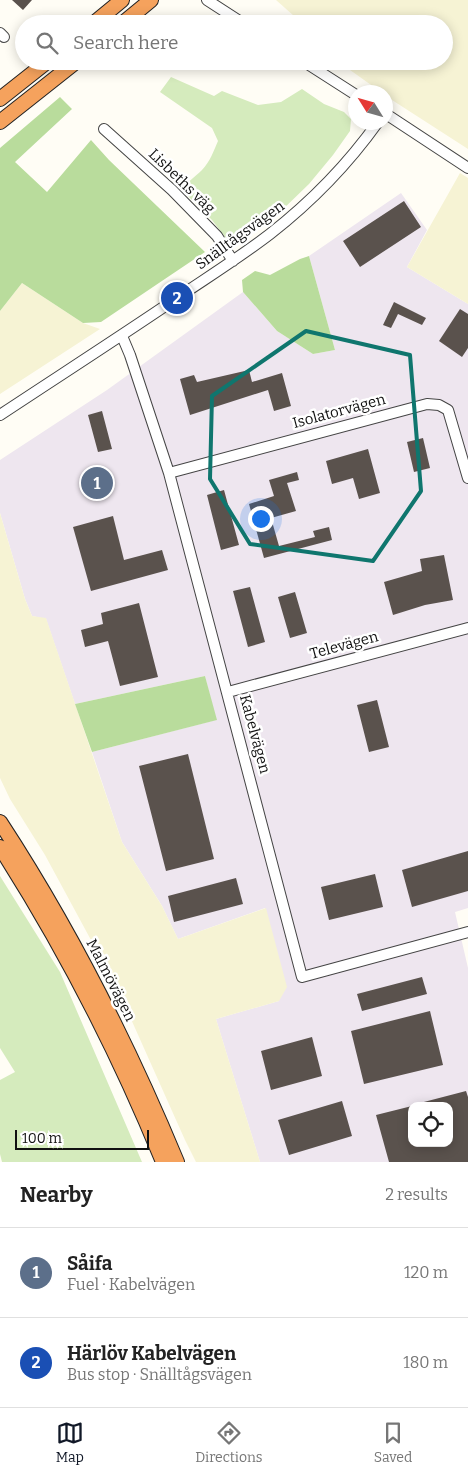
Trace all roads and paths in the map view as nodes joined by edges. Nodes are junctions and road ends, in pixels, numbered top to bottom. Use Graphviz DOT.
graph roads {
  1 [pos="122,0"];
  2 [pos="151,0"];
  3 [pos="207,0"];
  4 [pos="104,15"];
  5 [pos="133,15"];
  6 [pos="230,15"];
  7 [pos="37,70"];
  8 [pos="66,70"];
  9 [pos="317,70"];
  10 [pos="348,89"];
  11 [pos="0,99"];
  12 [pos="393,119"];
  13 [pos="0,122"];
  14 [pos="104,129"];
  15 [pos="371,130"];
  16 [pos="468,168"];
  17 [pos="232,261"];
  18 [pos="122,336"];
  19 [pos="0,415"];
  20 [pos="169,473"];
  21 [pos="468,478"];
  22 [pos="468,628"];
  23 [pos="228,692"];
  24 [pos="0,822"];
  25 [pos="0,846"];
  26 [pos="468,932"];
  27 [pos="163,1162"];
  28 [pos="177,1162"];
  1 -- 4 [label="highway"];
  2 -- 5 [label="highway"];
  3 -- 6 [label="street"];
  7 -- 11 [label="highway"];
  8 -- 13 [label="highway"];
  9 -- 10 [label="street"];
  12 -- 16 [label="street"];
  14 -- 17 [label="street, Lisbeths väg"];
  15 -- 17 [label="street, Snälltågsvägen"];
  17 -- 18 [label="street, Snälltågsvägen"];
  18 -- 19 [label="street, Snälltågsvägen"];
  18 -- 20 [label="street, Kabelvägen"];
  20 -- 21 [label="street, Isolatorvägen"];
  20 -- 23 [label="street, Kabelvägen"];
  22 -- 23 [label="street, Televägen"];
  23 -- 26 [label="street, Kabelvägen"];
  24 -- 28 [label="highway, Malmövägen"];
  25 -- 27 [label="highway, Malmövägen"];
}
